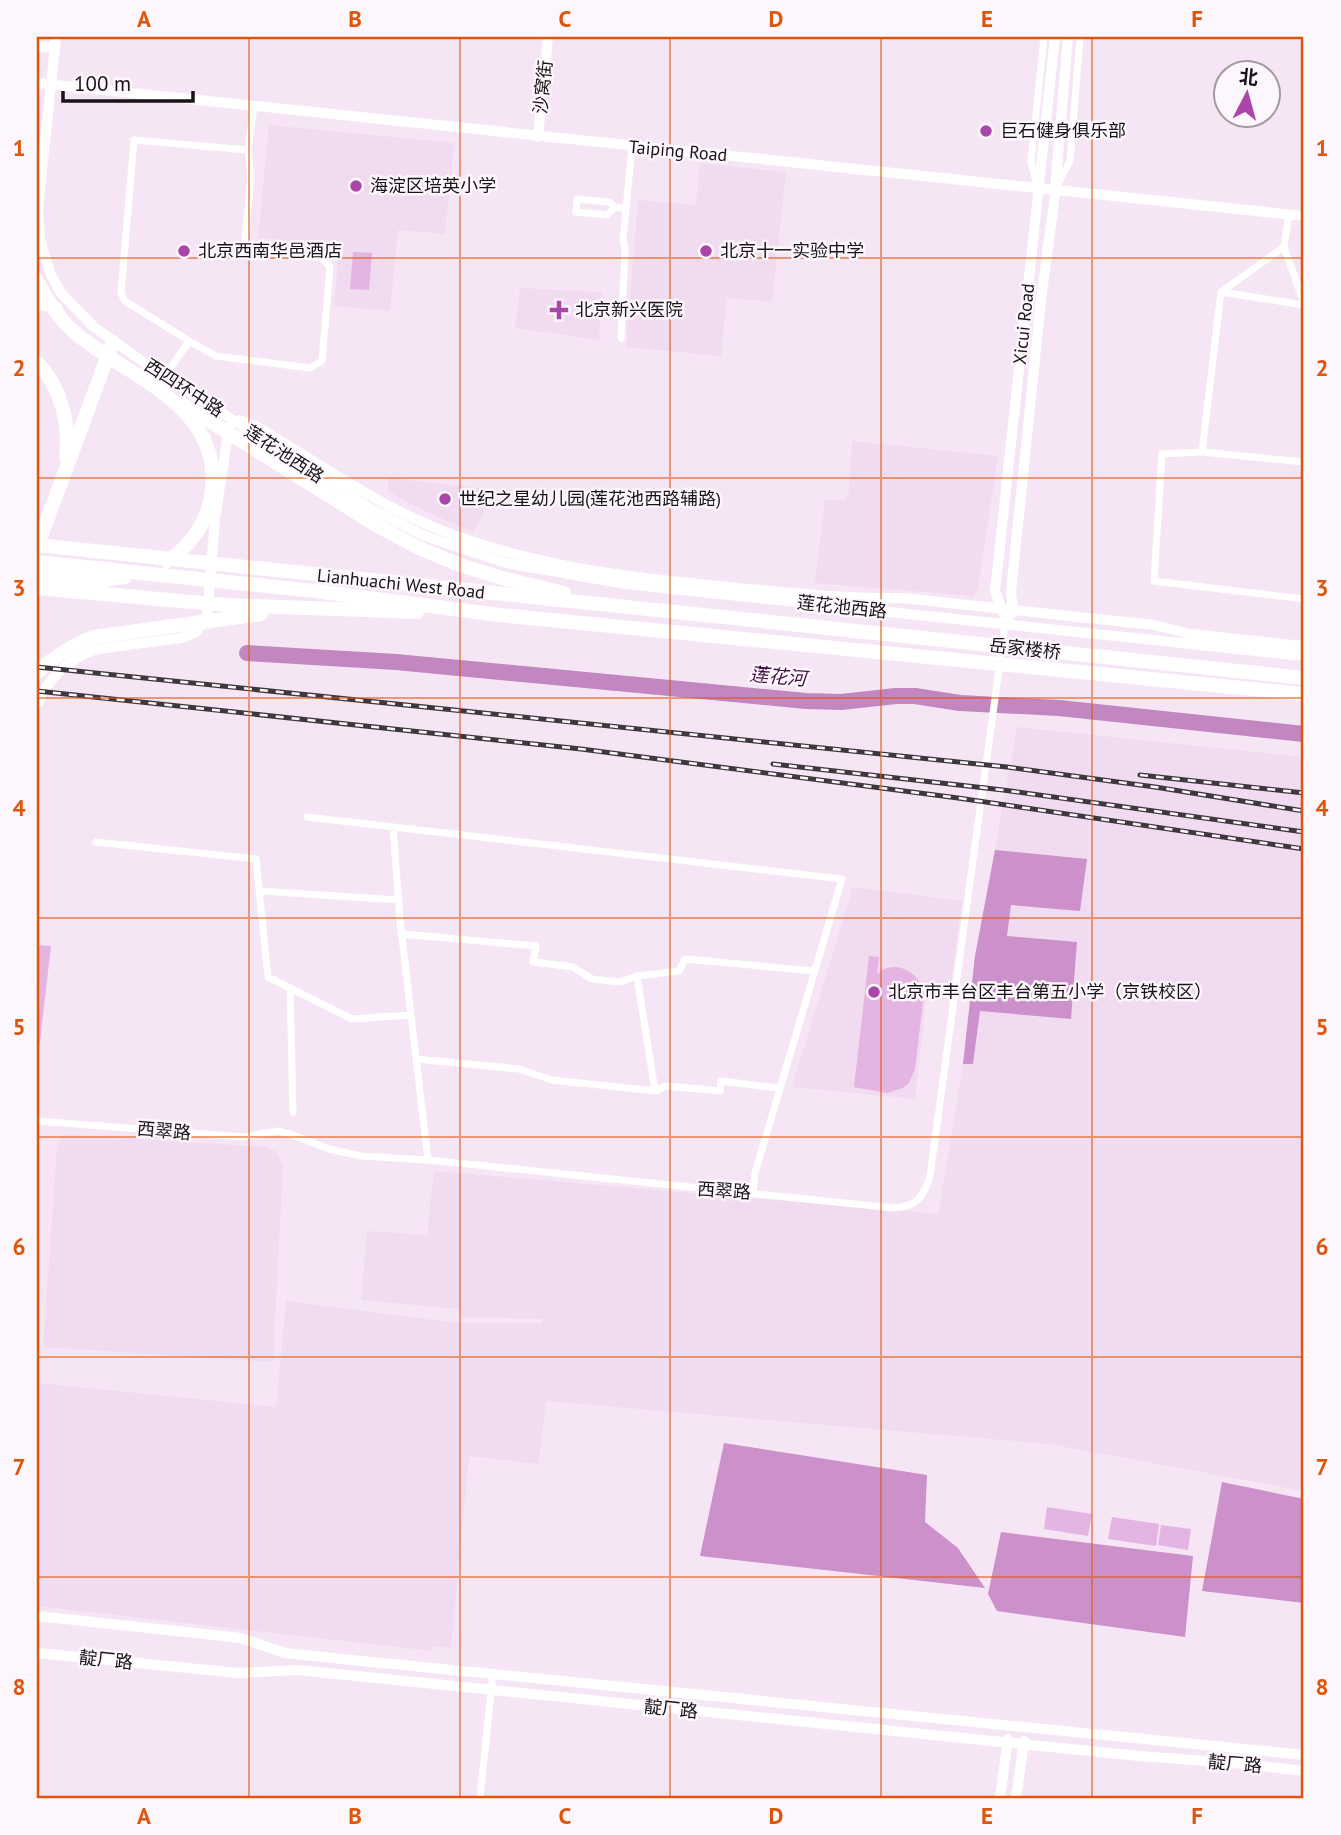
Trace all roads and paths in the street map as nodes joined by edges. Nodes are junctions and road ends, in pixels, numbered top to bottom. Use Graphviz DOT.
graph roads {
  1 [pos="548,37"];
  2 [pos="1044,37"];
  3 [pos="1055,37"];
  4 [pos="1068,37"];
  5 [pos="1080,37"];
  6 [pos="56,42"];
  7 [pos="37,46"];
  8 [pos="37,83"];
  9 [pos="51,85"];
  10 [pos="254,107"];
  11 [pos="42,122"];
  12 [pos="538,137"];
  13 [pos="632,146"];
  14 [pos="248,150"];
  15 [pos="1038,190"];
  16 [pos="1055,191"];
  17 [pos="615,207"];
  18 [pos="626,209"];
  19 [pos="1289,214"];
  20 [pos="1304,216"];
  21 [pos="1284,247"];
  22 [pos="37,281"];
  23 [pos="1221,292"];
  24 [pos="1304,304"];
  25 [pos="37,305"];
  26 [pos="74,309"];
  27 [pos="621,338"];
  28 [pos="189,341"];
  29 [pos="113,342"];
  30 [pos="37,362"];
  31 [pos="165,376"];
  32 [pos="168,395"];
  33 [pos="230,418"];
  34 [pos="1202,452"];
  35 [pos="1304,462"];
  36 [pos="62,479"];
  37 [pos="37,546"];
  38 [pos="37,562"];
  39 [pos="37,576"];
  40 [pos="37,588"];
  41 [pos="1304,599"];
  42 [pos="622,607"];
  43 [pos="1008,610"];
  44 [pos="226,612"];
  45 [pos="499,615"];
  46 [pos="765,622"];
  47 [pos="1005,625"];
  48 [pos="764,639"];
  49 [pos="1304,646"];
  50 [pos="1304,656"];
  51 [pos="37,673"];
  52 [pos="1304,678"];
  53 [pos="1304,694"];
  54 [pos="37,704"];
  55 [pos="307,817"];
  56 [pos="393,827"];
  57 [pos="96,842"];
  58 [pos="259,891"];
  59 [pos="399,900"];
  60 [pos="402,934"];
  61 [pos="814,971"];
  62 [pos="637,976"];
  63 [pos="290,988"];
  64 [pos="411,1015"];
  65 [pos="416,1059"];
  66 [pos="779,1088"];
  67 [pos="655,1091"];
  68 [pos="293,1112"];
  69 [pos="37,1121"];
  70 [pos="428,1160"];
  71 [pos="753,1193"];
  72 [pos="37,1616"];
  73 [pos="37,1653"];
  74 [pos="493,1673"];
  75 [pos="491,1689"];
  76 [pos="1010,1726"];
  77 [pos="1026,1727"];
  78 [pos="1007,1743"];
  79 [pos="1024,1745"];
  80 [pos="1304,1755"];
  81 [pos="1304,1771"];
  82 [pos="480,1798"];
  83 [pos="1000,1798"];
  84 [pos="1016,1798"];
  1 -- 12 [label="street, 沙窝街"];
  2 -- 15 [label="street"];
  3 -- 15 [label="street, Xicui Road"];
  4 -- 16 [label="street, Xicui Road"];
  5 -- 16 [label="street"];
  6 -- 7 [label="street"];
  6 -- 9 [label="street, 西四环中路"];
  8 -- 9 [label="street, Taiping Road"];
  9 -- 10 [label="street, Taiping Road"];
  9 -- 11 [label="street, 西四环中路"];
  10 -- 12 [label="street, Taiping Road"];
  10 -- 14 [label="street"];
  11 -- 26 [label="street, 西四环中路"];
  12 -- 13 [label="street, Taiping Road"];
  13 -- 15 [label="street, Taiping Road"];
  13 -- 18 [label="street"];
  14 -- 28 [label="street"];
  14 -- 28 [label="street"];
  15 -- 16 [label="street, Taiping Road"];
  15 -- 43 [label="street, Xicui Road"];
  16 -- 19 [label="street, Taiping Road"];
  16 -- 43 [label="street, Xicui Road"];
  17 -- 17 [label="street"];
  17 -- 18 [label="street"];
  18 -- 27 [label="street"];
  19 -- 20 [label="street, Taiping Road"];
  19 -- 21 [label="street"];
  21 -- 23 [label="street"];
  21 -- 24 [label="street"];
  22 -- 32 [label="highway"];
  23 -- 24 [label="street"];
  23 -- 34 [label="street"];
  25 -- 26 [label="street"];
  26 -- 29 [label="street, 西四环中路"];
  28 -- 31 [label="street"];
  29 -- 31 [label="street, 西四环中路"];
  29 -- 36 [label="highway"];
  30 -- 36 [label="highway"];
  31 -- 33 [label="street, 西四环中路"];
  32 -- 39 [label="highway"];
  32 -- 42 [label="highway"];
  33 -- 43 [label="street, 莲花池西路"];
  33 -- 47 [label="street, 莲花池西路"];
  33 -- 54 [label="street, 西四环中路"];
  34 -- 35 [label="street"];
  34 -- 41 [label="street"];
  36 -- 37 [label="highway"];
  37 -- 42 [label="highway, Lianhuachi West Road"];
  38 -- 45 [label="highway, Lianhuachi West Road"];
  40 -- 44 [label="highway"];
  42 -- 46 [label="highway, Lianhuachi West Road"];
  43 -- 47 [label="street"];
  43 -- 49 [label="street, 莲花池西路"];
  44 -- 45 [label="highway"];
  44 -- 51 [label="highway"];
  45 -- 48 [label="highway, Lianhuachi West Road"];
  46 -- 52 [label="highway, 岳家楼桥"];
  47 -- 50 [label="street, 莲花池西路"];
  47 -- 71 [label="street, 西翠路"];
  48 -- 53 [label="highway, 岳家楼桥"];
  55 -- 56 [label="street"];
  56 -- 59 [label="street"];
  56 -- 61 [label="street"];
  57 -- 58 [label="street"];
  58 -- 59 [label="street"];
  58 -- 63 [label="street"];
  59 -- 60 [label="street"];
  60 -- 62 [label="street"];
  60 -- 64 [label="street"];
  61 -- 62 [label="street"];
  61 -- 66 [label="street"];
  62 -- 67 [label="street"];
  63 -- 64 [label="street"];
  63 -- 68 [label="street"];
  64 -- 65 [label="street"];
  65 -- 67 [label="street"];
  65 -- 70 [label="street"];
  66 -- 67 [label="street"];
  66 -- 71 [label="street"];
  69 -- 70 [label="street, 西翠路"];
  70 -- 71 [label="street, 西翠路"];
  72 -- 74 [label="street"];
  73 -- 75 [label="street, 靛厂路"];
  74 -- 75 [label="street"];
  74 -- 76 [label="street"];
  75 -- 78 [label="street, 靛厂路"];
  75 -- 82 [label="street"];
  76 -- 77 [label="street"];
  76 -- 78 [label="street"];
  77 -- 79 [label="street"];
  77 -- 80 [label="street"];
  78 -- 79 [label="street, 靛厂路"];
  78 -- 83 [label="street"];
  79 -- 81 [label="street, 靛厂路"];
  79 -- 84 [label="street"];
}
